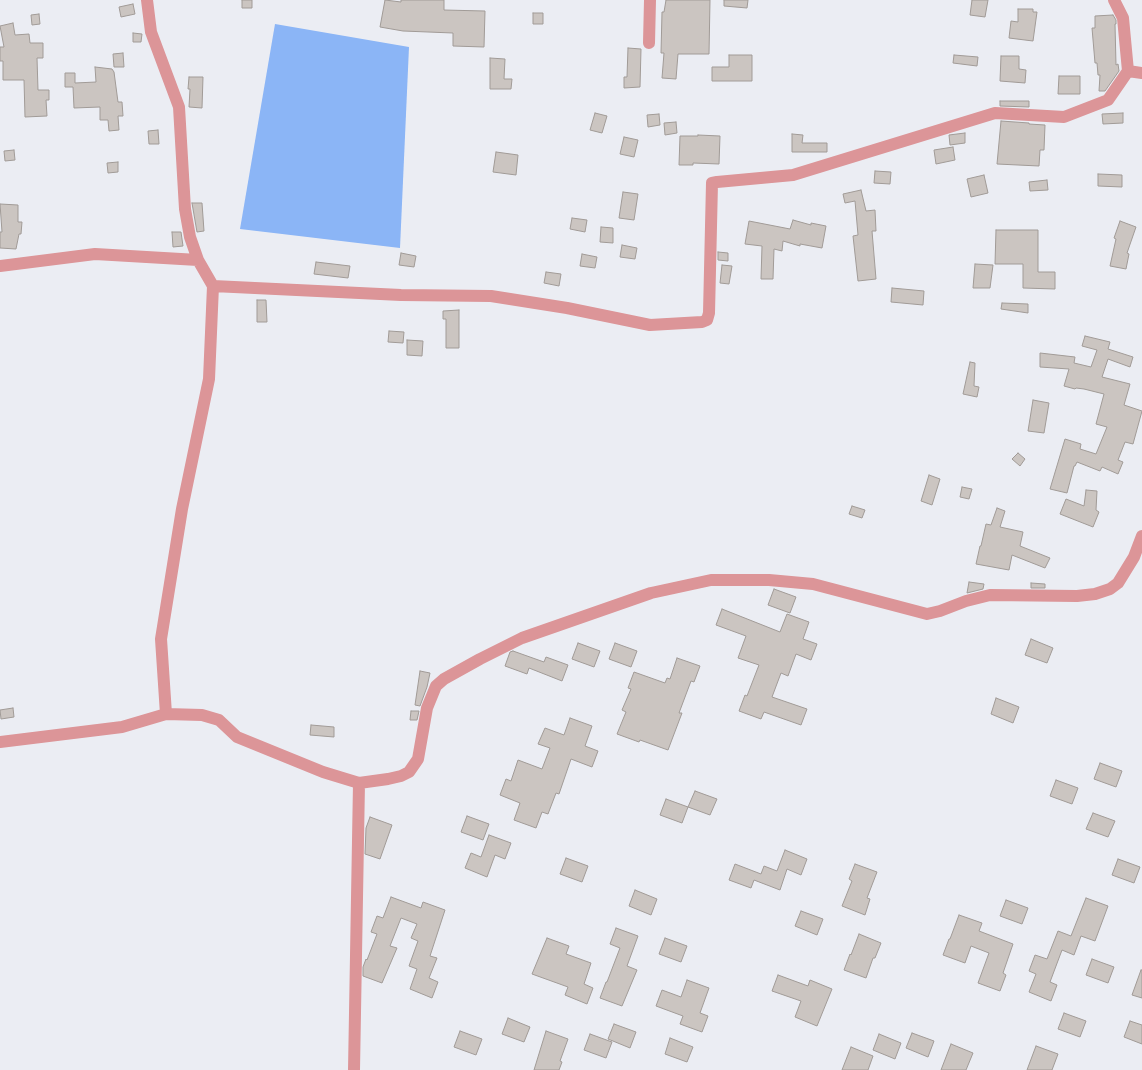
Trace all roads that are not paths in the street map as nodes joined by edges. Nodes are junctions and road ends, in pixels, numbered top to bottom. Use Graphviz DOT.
graph roads {
  1 [pos="147,0"];
  2 [pos="650,0"];
  3 [pos="1114,0"];
  4 [pos="649,43"];
  5 [pos="1128,71"];
  6 [pos="1142,73"];
  7 [pos="198,260"];
  8 [pos="0,266"];
  9 [pos="213,286"];
  10 [pos="1142,536"];
  11 [pos="166,714"];
  12 [pos="0,742"];
  13 [pos="359,783"];
  14 [pos="354,1070"];
  1 -- 7 [label="street"];
  2 -- 4 [label="street"];
  3 -- 5 [label="street"];
  5 -- 6 [label="street"];
  5 -- 9 [label="street"];
  7 -- 8 [label="street"];
  7 -- 9 [label="street"];
  9 -- 11 [label="street"];
  10 -- 13 [label="street"];
  11 -- 12 [label="street"];
  11 -- 13 [label="street"];
  13 -- 14 [label="street"];
}
